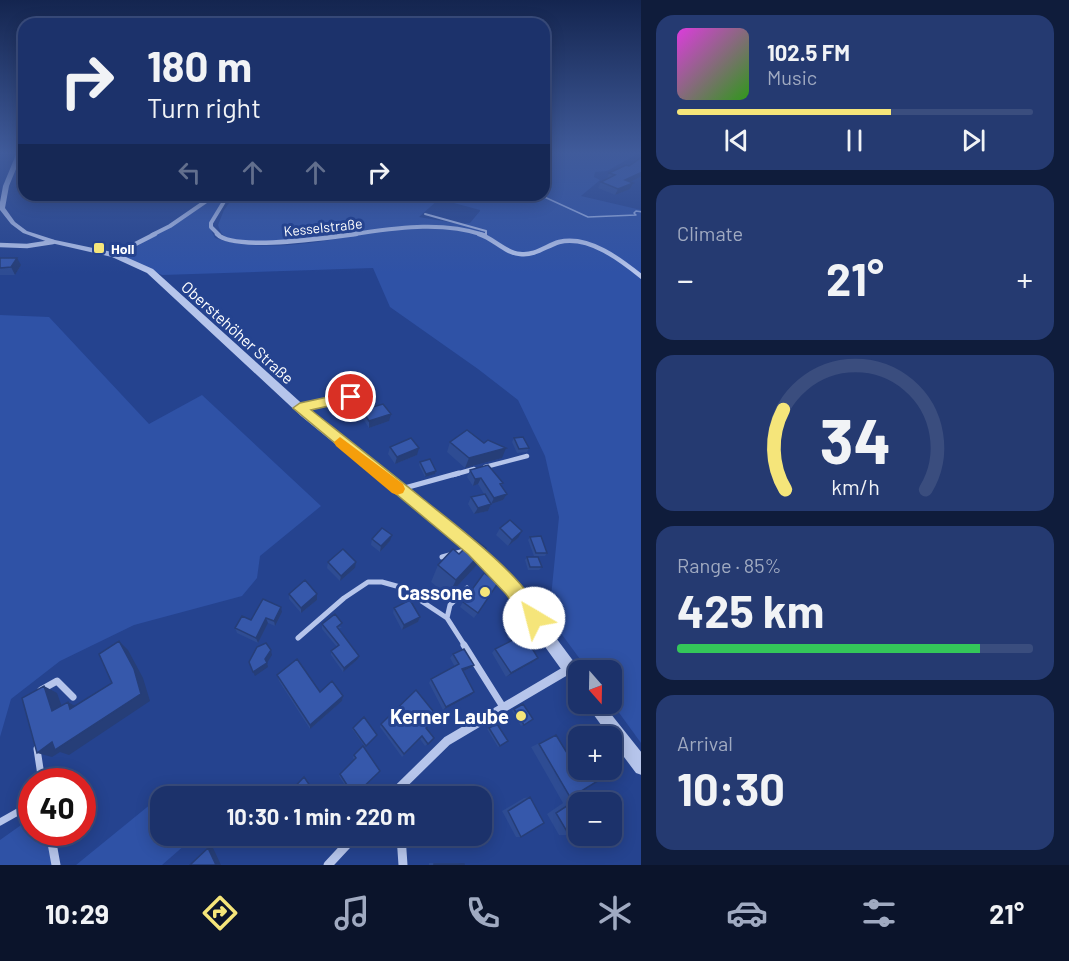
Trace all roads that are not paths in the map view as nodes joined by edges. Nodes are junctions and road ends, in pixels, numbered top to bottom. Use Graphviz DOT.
graph roads {
  1 [pos="5,192"];
  2 [pos="206,201"];
  3 [pos="224,201"];
  4 [pos="1,208"];
  5 [pos="425,214"];
  6 [pos="486,236"];
  7 [pos="54,242"];
  8 [pos="0,245"];
  9 [pos="114,255"];
  10 [pos="641,276"];
  11 [pos="351,397"];
  12 [pos="300,408"];
  13 [pos="527,456"];
  14 [pos="398,489"];
  15 [pos="473,549"];
  16 [pos="442,556"];
  17 [pos="467,588"];
  18 [pos="447,618"];
  19 [pos="298,638"];
  20 [pos="568,666"];
  21 [pos="568,670"];
  22 [pos="35,696"];
  23 [pos="73,697"];
  24 [pos="503,707"];
  25 [pos="602,714"];
  26 [pos="36,737"];
  27 [pos="641,766"];
  28 [pos="40,768"];
  29 [pos="403,786"];
  30 [pos="18,812"];
  31 [pos="0,822"];
  32 [pos="53,846"];
  33 [pos="346,846"];
  34 [pos="402,846"];
  35 [pos="56,865"];
  36 [pos="328,865"];
  37 [pos="403,865"];
  1 -- 4 [label="street, Oberstehöher Straße"];
  2 -- 9 [label="street"];
  3 -- 6 [label="street, Kesselstraße"];
  4 -- 7 [label="street, Oberstehöher Straße"];
  5 -- 6 [label="lane"];
  6 -- 10 [label="street, Kesselstraße"];
  7 -- 8 [label="street"];
  7 -- 9 [label="street, Oberstehöher Straße"];
  9 -- 12 [label="street, Oberstehöher Straße"];
  11 -- 12 [label="lane"];
  12 -- 14 [label="street, Oberstehöher Straße"];
  13 -- 14 [label="lane"];
  14 -- 15 [label="street, Oberstehöher Straße"];
  15 -- 16 [label="lane"];
  15 -- 20 [label="street, Oberstehöher Straße"];
  17 -- 18 [label="lane"];
  18 -- 19 [label="lane"];
  18 -- 24 [label="lane"];
  21 -- 24 [label="street"];
  22 -- 23 [label="lane"];
  24 -- 29 [label="street"];
  25 -- 27 [label="street"];
  26 -- 28 [label="lane"];
  30 -- 31 [label="lane"];
  32 -- 35 [label="street"];
  33 -- 36 [label="street"];
  34 -- 37 [label="street"];
}
